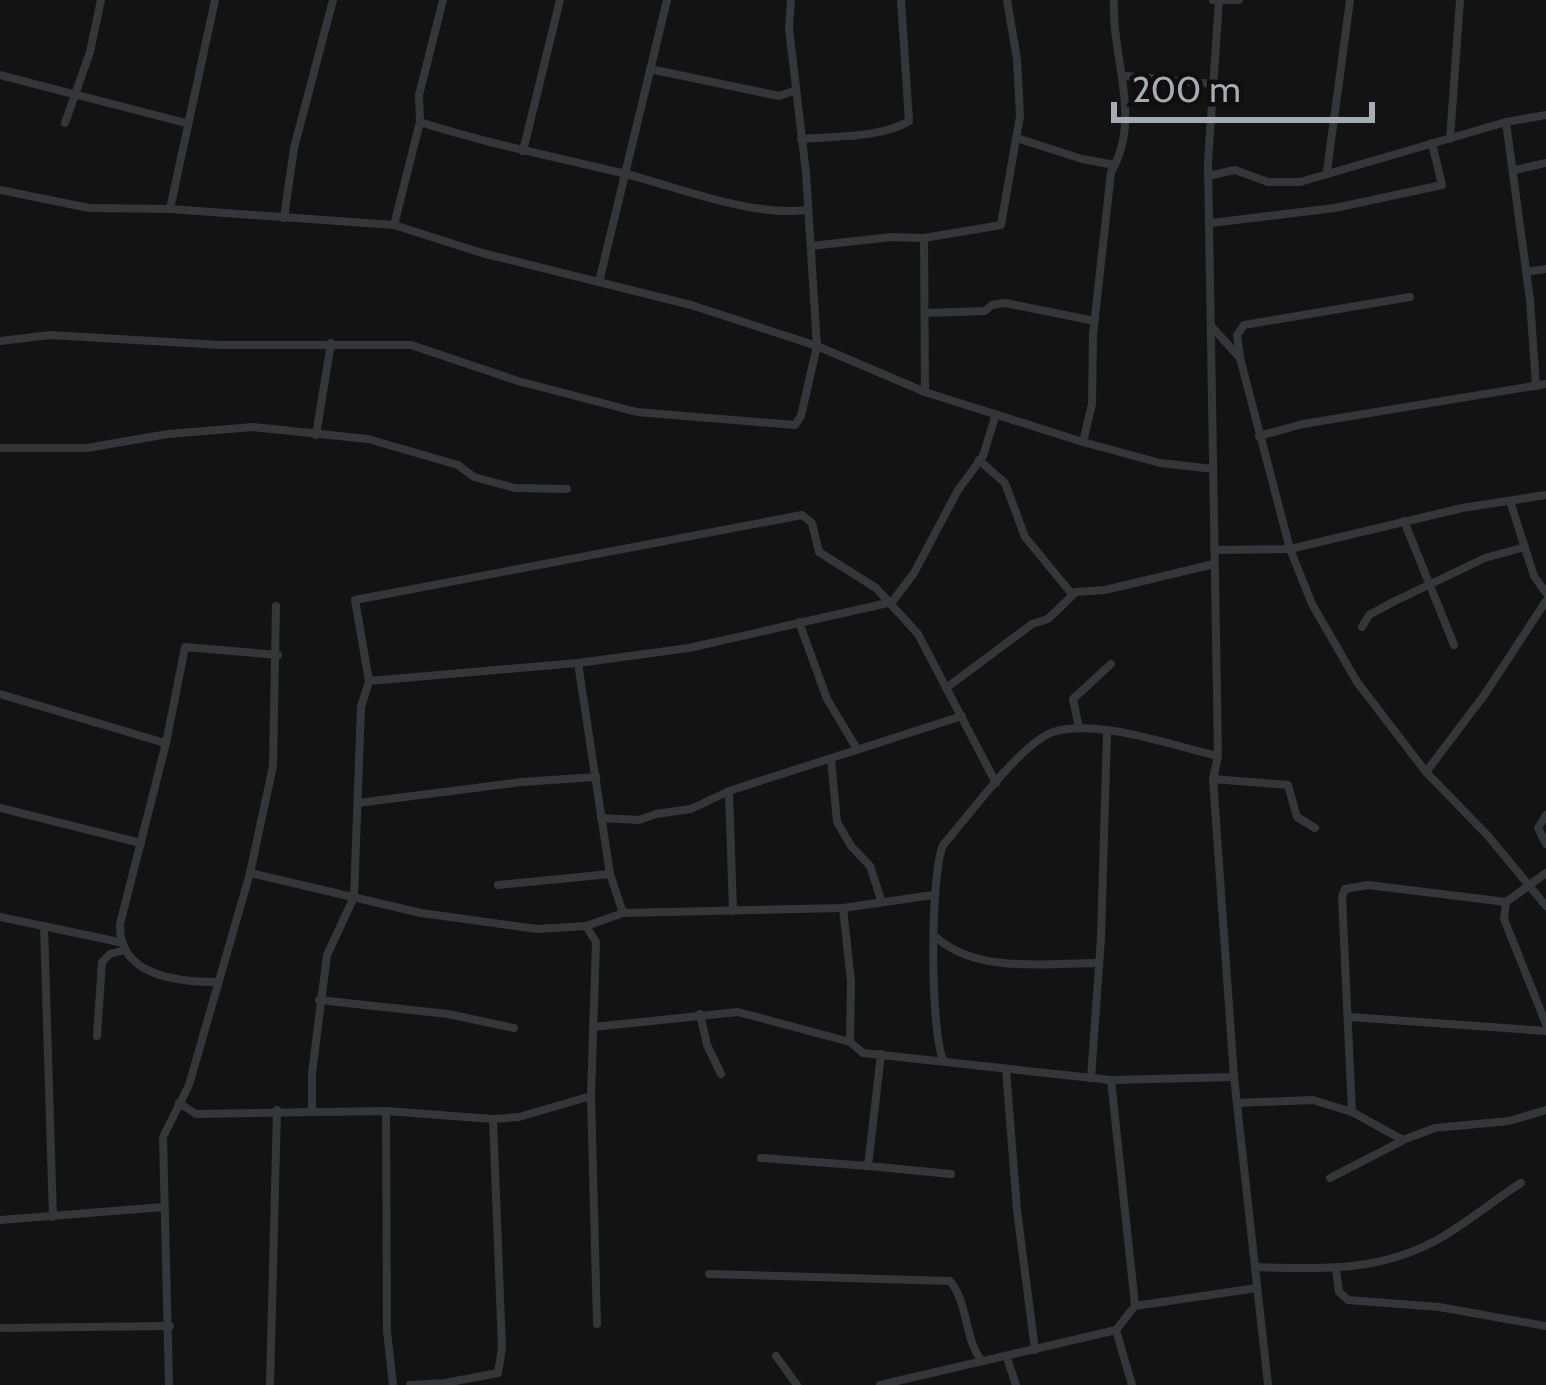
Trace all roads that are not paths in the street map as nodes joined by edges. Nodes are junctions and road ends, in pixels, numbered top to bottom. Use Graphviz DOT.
graph roads {
  1 [pos="101,0"];
  2 [pos="215,0"];
  3 [pos="333,0"];
  4 [pos="443,0"];
  5 [pos="560,0"];
  6 [pos="667,0"];
  7 [pos="791,0"];
  8 [pos="901,0"];
  9 [pos="1007,0"];
  10 [pos="1114,0"];
  11 [pos="1217,0"];
  12 [pos="1240,0"];
  13 [pos="1350,0"];
  14 [pos="1460,0"];
  15 [pos="650,70"];
  16 [pos="0,75"];
  17 [pos="1125,76"];
  18 [pos="1214,83"];
  19 [pos="794,91"];
  20 [pos="73,92"];
  21 [pos="1546,116"];
  22 [pos="420,122"];
  23 [pos="1506,122"];
  24 [pos="64,123"];
  25 [pos="187,124"];
  26 [pos="1017,138"];
  27 [pos="801,139"];
  28 [pos="1450,139"];
  29 [pos="1432,143"];
  30 [pos="524,151"];
  31 [pos="1546,163"];
  32 [pos="1115,165"];
  33 [pos="1515,170"];
  34 [pos="1327,172"];
  35 [pos="624,174"];
  36 [pos="1208,176"];
  37 [pos="0,190"];
  38 [pos="170,209"];
  39 [pos="807,210"];
  40 [pos="284,218"];
  41 [pos="1211,223"];
  42 [pos="394,225"];
  43 [pos="924,238"];
  44 [pos="811,247"];
  45 [pos="1546,269"];
  46 [pos="1526,272"];
  47 [pos="599,282"];
  48 [pos="1410,297"];
  49 [pos="925,314"];
  50 [pos="1095,321"];
  51 [pos="1210,326"];
  52 [pos="0,340"];
  53 [pos="331,344"];
  54 [pos="817,346"];
  55 [pos="1240,358"];
  56 [pos="1543,385"];
  57 [pos="926,392"];
  58 [pos="996,414"];
  59 [pos="316,435"];
  60 [pos="1259,436"];
  61 [pos="1083,442"];
  62 [pos="0,448"];
  63 [pos="979,460"];
  64 [pos="1213,469"];
  65 [pos="567,489"];
  66 [pos="1546,495"];
  67 [pos="1510,501"];
  68 [pos="1404,521"];
  69 [pos="1525,547"];
  70 [pos="1289,549"];
  71 [pos="1214,550"];
  72 [pos="1214,564"];
  73 [pos="1429,586"];
  74 [pos="1072,594"];
  75 [pos="1546,597"];
  76 [pos="892,602"];
  77 [pos="275,606"];
  78 [pos="799,622"];
  79 [pos="1362,628"];
  80 [pos="1454,645"];
  81 [pos="278,655"];
  82 [pos="578,663"];
  83 [pos="1111,664"];
  84 [pos="369,681"];
  85 [pos="946,688"];
  86 [pos="0,694"];
  87 [pos="962,716"];
  88 [pos="1079,728"];
  89 [pos="1107,732"];
  90 [pos="166,743"];
  91 [pos="857,749"];
  92 [pos="1218,756"];
  93 [pos="831,759"];
  94 [pos="1426,772"];
  95 [pos="596,777"];
  96 [pos="1213,779"];
  97 [pos="996,783"];
  98 [pos="730,791"];
  99 [pos="358,803"];
  100 [pos="0,808"];
  101 [pos="1546,815"];
  102 [pos="601,818"];
  103 [pos="1315,828"];
  104 [pos="141,843"];
  105 [pos="1546,844"];
  106 [pos="250,873"];
  107 [pos="1546,873"];
  108 [pos="610,874"];
  109 [pos="498,885"];
  110 [pos="1530,885"];
  111 [pos="933,895"];
  112 [pos="354,897"];
  113 [pos="881,900"];
  114 [pos="1506,902"];
  115 [pos="1546,906"];
  116 [pos="843,908"];
  117 [pos="733,911"];
  118 [pos="623,913"];
  119 [pos="0,916"];
  120 [pos="590,925"];
  121 [pos="44,926"];
  122 [pos="936,938"];
  123 [pos="122,946"];
  124 [pos="1098,963"];
  125 [pos="218,982"];
  126 [pos="319,1000"];
  127 [pos="700,1014"];
  128 [pos="1350,1017"];
  129 [pos="593,1027"];
  130 [pos="514,1028"];
  131 [pos="1546,1028"];
  132 [pos="97,1036"];
  133 [pos="850,1042"];
  134 [pos="881,1054"];
  135 [pos="943,1060"];
  136 [pos="1006,1069"];
  137 [pos="721,1074"];
  138 [pos="1234,1077"];
  139 [pos="1091,1078"];
  140 [pos="1111,1080"];
  141 [pos="591,1096"];
  142 [pos="179,1103"];
  143 [pos="1237,1103"];
  144 [pos="277,1110"];
  145 [pos="312,1110"];
  146 [pos="1546,1110"];
  147 [pos="386,1111"];
  148 [pos="1352,1112"];
  149 [pos="493,1119"];
  150 [pos="1403,1140"];
  151 [pos="761,1158"];
  152 [pos="868,1166"];
  153 [pos="952,1174"];
  154 [pos="1330,1178"];
  155 [pos="1521,1183"];
  156 [pos="164,1207"];
  157 [pos="53,1217"];
  158 [pos="0,1220"];
  159 [pos="1256,1267"];
  160 [pos="1336,1270"];
  161 [pos="709,1274"];
  162 [pos="1257,1288"];
  163 [pos="1135,1306"];
  164 [pos="596,1324"];
  165 [pos="1546,1326"];
  166 [pos="170,1327"];
  167 [pos="0,1328"];
  168 [pos="1116,1330"];
  169 [pos="1035,1350"];
  170 [pos="776,1356"];
  171 [pos="1007,1358"];
  172 [pos="981,1360"];
  173 [pos="498,1373"];
  174 [pos="169,1385"];
  175 [pos="270,1385"];
  176 [pos="393,1385"];
  177 [pos="410,1385"];
  178 [pos="498,1385"];
  179 [pos="797,1385"];
  180 [pos="880,1385"];
  181 [pos="1016,1385"];
  182 [pos="1132,1385"];
  183 [pos="1268,1385"];
  1 -- 20 [label="street"];
  2 -- 25 [label="street"];
  3 -- 40 [label="street"];
  4 -- 22 [label="street"];
  5 -- 30 [label="street"];
  6 -- 15 [label="street"];
  7 -- 19 [label="street"];
  8 -- 27 [label="street"];
  9 -- 26 [label="street"];
  10 -- 17 [label="street"];
  11 -- 12 [label="street"];
  11 -- 18 [label="street"];
  13 -- 34 [label="street"];
  14 -- 28 [label="street"];
  15 -- 19 [label="street"];
  15 -- 35 [label="street"];
  16 -- 20 [label="street"];
  17 -- 18 [label="street"];
  17 -- 32 [label="street"];
  18 -- 36 [label="street"];
  19 -- 27 [label="street"];
  20 -- 24 [label="street"];
  20 -- 25 [label="street"];
  21 -- 23 [label="street"];
  22 -- 30 [label="street"];
  22 -- 42 [label="street"];
  23 -- 28 [label="street"];
  23 -- 33 [label="street"];
  25 -- 38 [label="street"];
  26 -- 32 [label="street"];
  26 -- 43 [label="street"];
  27 -- 39 [label="street"];
  28 -- 29 [label="street"];
  29 -- 34 [label="street"];
  29 -- 41 [label="street"];
  30 -- 35 [label="street"];
  31 -- 33 [label="street"];
  32 -- 50 [label="street"];
  33 -- 46 [label="street"];
  34 -- 36 [label="street"];
  35 -- 39 [label="street"];
  35 -- 47 [label="street"];
  36 -- 41 [label="street"];
  37 -- 38 [label="street"];
  38 -- 40 [label="street"];
  39 -- 44 [label="street"];
  40 -- 42 [label="street"];
  41 -- 51 [label="street"];
  42 -- 47 [label="street"];
  43 -- 44 [label="street"];
  43 -- 49 [label="street"];
  44 -- 54 [label="street"];
  45 -- 46 [label="street"];
  46 -- 56 [label="street"];
  47 -- 54 [label="street"];
  48 -- 55 [label="street"];
  49 -- 50 [label="street"];
  49 -- 57 [label="street"];
  50 -- 61 [label="street"];
  51 -- 55 [label="street"];
  51 -- 64 [label="street"];
  52 -- 53 [label="street"];
  53 -- 54 [label="street"];
  53 -- 59 [label="street"];
  54 -- 57 [label="street"];
  55 -- 60 [label="street"];
  56 -- 60 [label="street"];
  57 -- 58 [label="street"];
  58 -- 61 [label="street"];
  58 -- 63 [label="street"];
  59 -- 62 [label="street"];
  59 -- 65 [label="street"];
  60 -- 70 [label="street"];
  61 -- 64 [label="street"];
  63 -- 74 [label="street"];
  63 -- 76 [label="street"];
  64 -- 71 [label="street"];
  66 -- 67 [label="street"];
  67 -- 68 [label="street"];
  67 -- 69 [label="street"];
  68 -- 70 [label="street"];
  68 -- 73 [label="street"];
  69 -- 73 [label="street"];
  69 -- 75 [label="street"];
  70 -- 71 [label="street"];
  70 -- 94 [label="street"];
  71 -- 72 [label="street"];
  72 -- 74 [label="street"];
  72 -- 92 [label="street"];
  73 -- 79 [label="street"];
  73 -- 80 [label="street"];
  74 -- 85 [label="street"];
  75 -- 94 [label="street"];
  76 -- 78 [label="street"];
  76 -- 84 [label="street"];
  76 -- 85 [label="street"];
  77 -- 81 [label="street"];
  78 -- 82 [label="street"];
  78 -- 91 [label="street"];
  81 -- 90 [label="street"];
  81 -- 106 [label="street"];
  82 -- 84 [label="street"];
  82 -- 95 [label="street"];
  83 -- 88 [label="street"];
  84 -- 99 [label="street"];
  85 -- 87 [label="street"];
  86 -- 90 [label="street"];
  87 -- 91 [label="street"];
  87 -- 97 [label="street"];
  88 -- 89 [label="street"];
  88 -- 97 [label="street"];
  89 -- 92 [label="street"];
  89 -- 124 [label="street"];
  90 -- 104 [label="street"];
  91 -- 93 [label="street"];
  92 -- 96 [label="street"];
  93 -- 98 [label="street"];
  93 -- 113 [label="street"];
  94 -- 110 [label="street"];
  95 -- 99 [label="street"];
  95 -- 102 [label="street"];
  96 -- 103 [label="street"];
  96 -- 138 [label="street"];
  97 -- 111 [label="street"];
  98 -- 102 [label="street"];
  98 -- 117 [label="street"];
  99 -- 112 [label="street"];
  100 -- 104 [label="street"];
  101 -- 105 [label="street"];
  102 -- 108 [label="street"];
  104 -- 123 [label="street"];
  106 -- 112 [label="street"];
  106 -- 125 [label="street"];
  107 -- 110 [label="street"];
  108 -- 109 [label="street"];
  108 -- 118 [label="street"];
  110 -- 114 [label="street"];
  110 -- 115 [label="street"];
  111 -- 113 [label="street"];
  111 -- 122 [label="street"];
  112 -- 120 [label="street"];
  112 -- 126 [label="street"];
  113 -- 116 [label="street"];
  114 -- 128 [label="street"];
  114 -- 131 [label="street"];
  116 -- 117 [label="street"];
  116 -- 133 [label="street"];
  117 -- 118 [label="street"];
  118 -- 120 [label="street"];
  119 -- 121 [label="street"];
  120 -- 129 [label="street"];
  121 -- 123 [label="street"];
  121 -- 157 [label="street"];
  122 -- 124 [label="street"];
  122 -- 135 [label="street"];
  123 -- 125 [label="street"];
  123 -- 132 [label="street"];
  124 -- 139 [label="street"];
  125 -- 142 [label="street"];
  126 -- 130 [label="street"];
  126 -- 145 [label="street"];
  127 -- 129 [label="street"];
  127 -- 133 [label="street"];
  127 -- 137 [label="street"];
  128 -- 131 [label="street"];
  128 -- 148 [label="street"];
  129 -- 141 [label="street"];
  133 -- 134 [label="street"];
  134 -- 135 [label="street"];
  134 -- 152 [label="street"];
  135 -- 136 [label="street"];
  136 -- 139 [label="street"];
  136 -- 169 [label="street"];
  138 -- 140 [label="street"];
  138 -- 143 [label="street"];
  139 -- 140 [label="street"];
  140 -- 163 [label="street"];
  141 -- 149 [label="street"];
  141 -- 164 [label="street"];
  142 -- 144 [label="street"];
  142 -- 156 [label="street"];
  143 -- 148 [label="street"];
  143 -- 159 [label="street"];
  144 -- 145 [label="street"];
  144 -- 175 [label="street"];
  145 -- 147 [label="street"];
  146 -- 150 [label="street"];
  147 -- 149 [label="street"];
  147 -- 176 [label="street"];
  148 -- 150 [label="street"];
  149 -- 173 [label="street"];
  150 -- 154 [label="street"];
  151 -- 152 [label="street"];
  152 -- 153 [label="street"];
  155 -- 160 [label="street"];
  156 -- 157 [label="street"];
  156 -- 166 [label="street"];
  157 -- 158 [label="street"];
  159 -- 160 [label="street"];
  159 -- 162 [label="street"];
  160 -- 165 [label="street"];
  161 -- 172 [label="street"];
  162 -- 163 [label="street"];
  162 -- 183 [label="street"];
  163 -- 168 [label="street"];
  166 -- 167 [label="street"];
  166 -- 174 [label="street"];
  168 -- 169 [label="street"];
  168 -- 182 [label="street"];
  169 -- 171 [label="street"];
  170 -- 179 [label="street"];
  171 -- 172 [label="street"];
  171 -- 181 [label="street"];
  172 -- 180 [label="street"];
  173 -- 177 [label="street"];
  173 -- 178 [label="street"];
}
